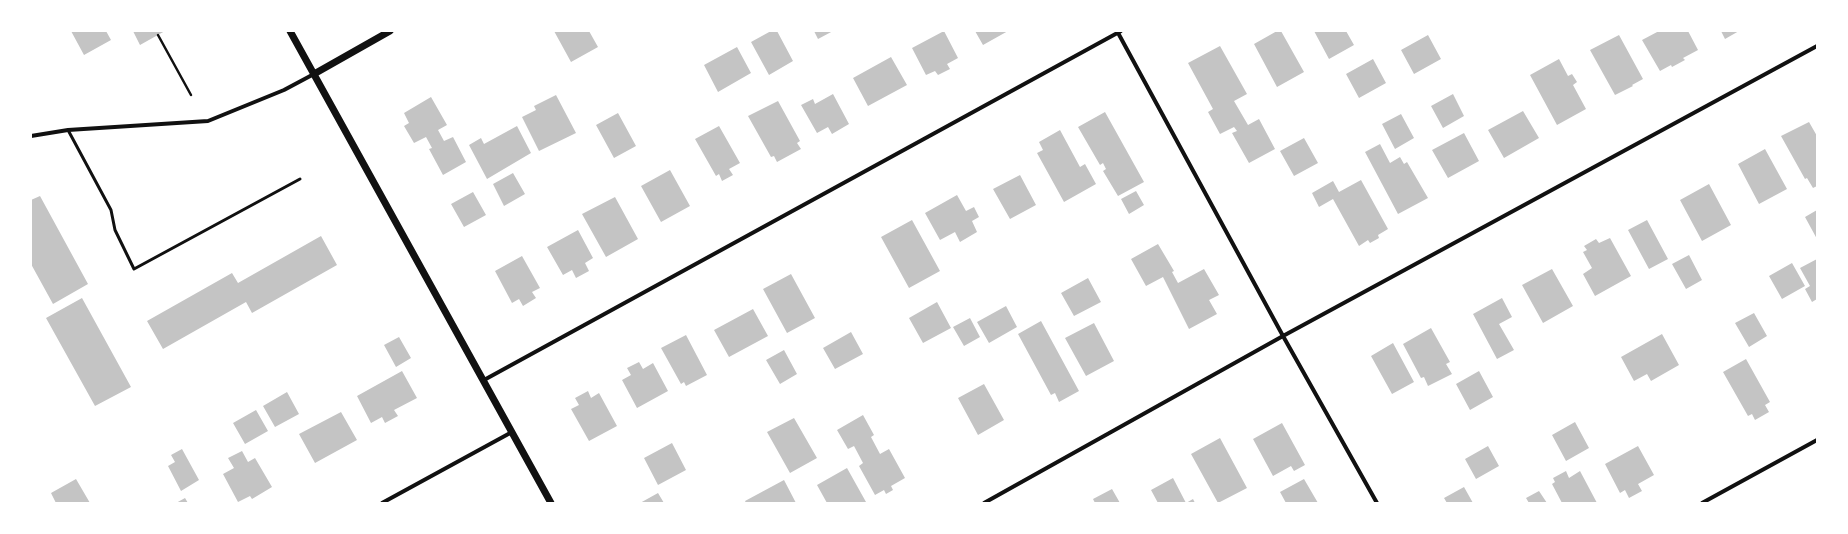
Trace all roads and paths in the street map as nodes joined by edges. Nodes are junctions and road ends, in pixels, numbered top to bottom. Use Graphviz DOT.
graph roads {
  1 [pos="290,31"];
  2 [pos="390,31"];
  3 [pos="1119,32"];
  4 [pos="158,35"];
  5 [pos="1817,46"];
  6 [pos="314,74"];
  7 [pos="191,95"];
  8 [pos="68,130"];
  9 [pos="31,136"];
  10 [pos="300,179"];
  11 [pos="1283,336"];
  12 [pos="484,380"];
  13 [pos="512,432"];
  14 [pos="1817,440"];
  15 [pos="382,503"];
  16 [pos="551,503"];
  17 [pos="984,503"];
  18 [pos="1377,503"];
  19 [pos="1702,503"];
  1 -- 6 [label="street"];
  2 -- 6 [label="street"];
  3 -- 11 [label="street"];
  3 -- 12 [label="street"];
  4 -- 7 [label="path"];
  5 -- 11 [label="street"];
  6 -- 8 [label="street"];
  6 -- 12 [label="street"];
  8 -- 9 [label="street"];
  8 -- 10 [label="lane"];
  11 -- 17 [label="street"];
  11 -- 18 [label="street"];
  12 -- 13 [label="street"];
  13 -- 15 [label="street"];
  13 -- 16 [label="street"];
  14 -- 19 [label="street"];
}
